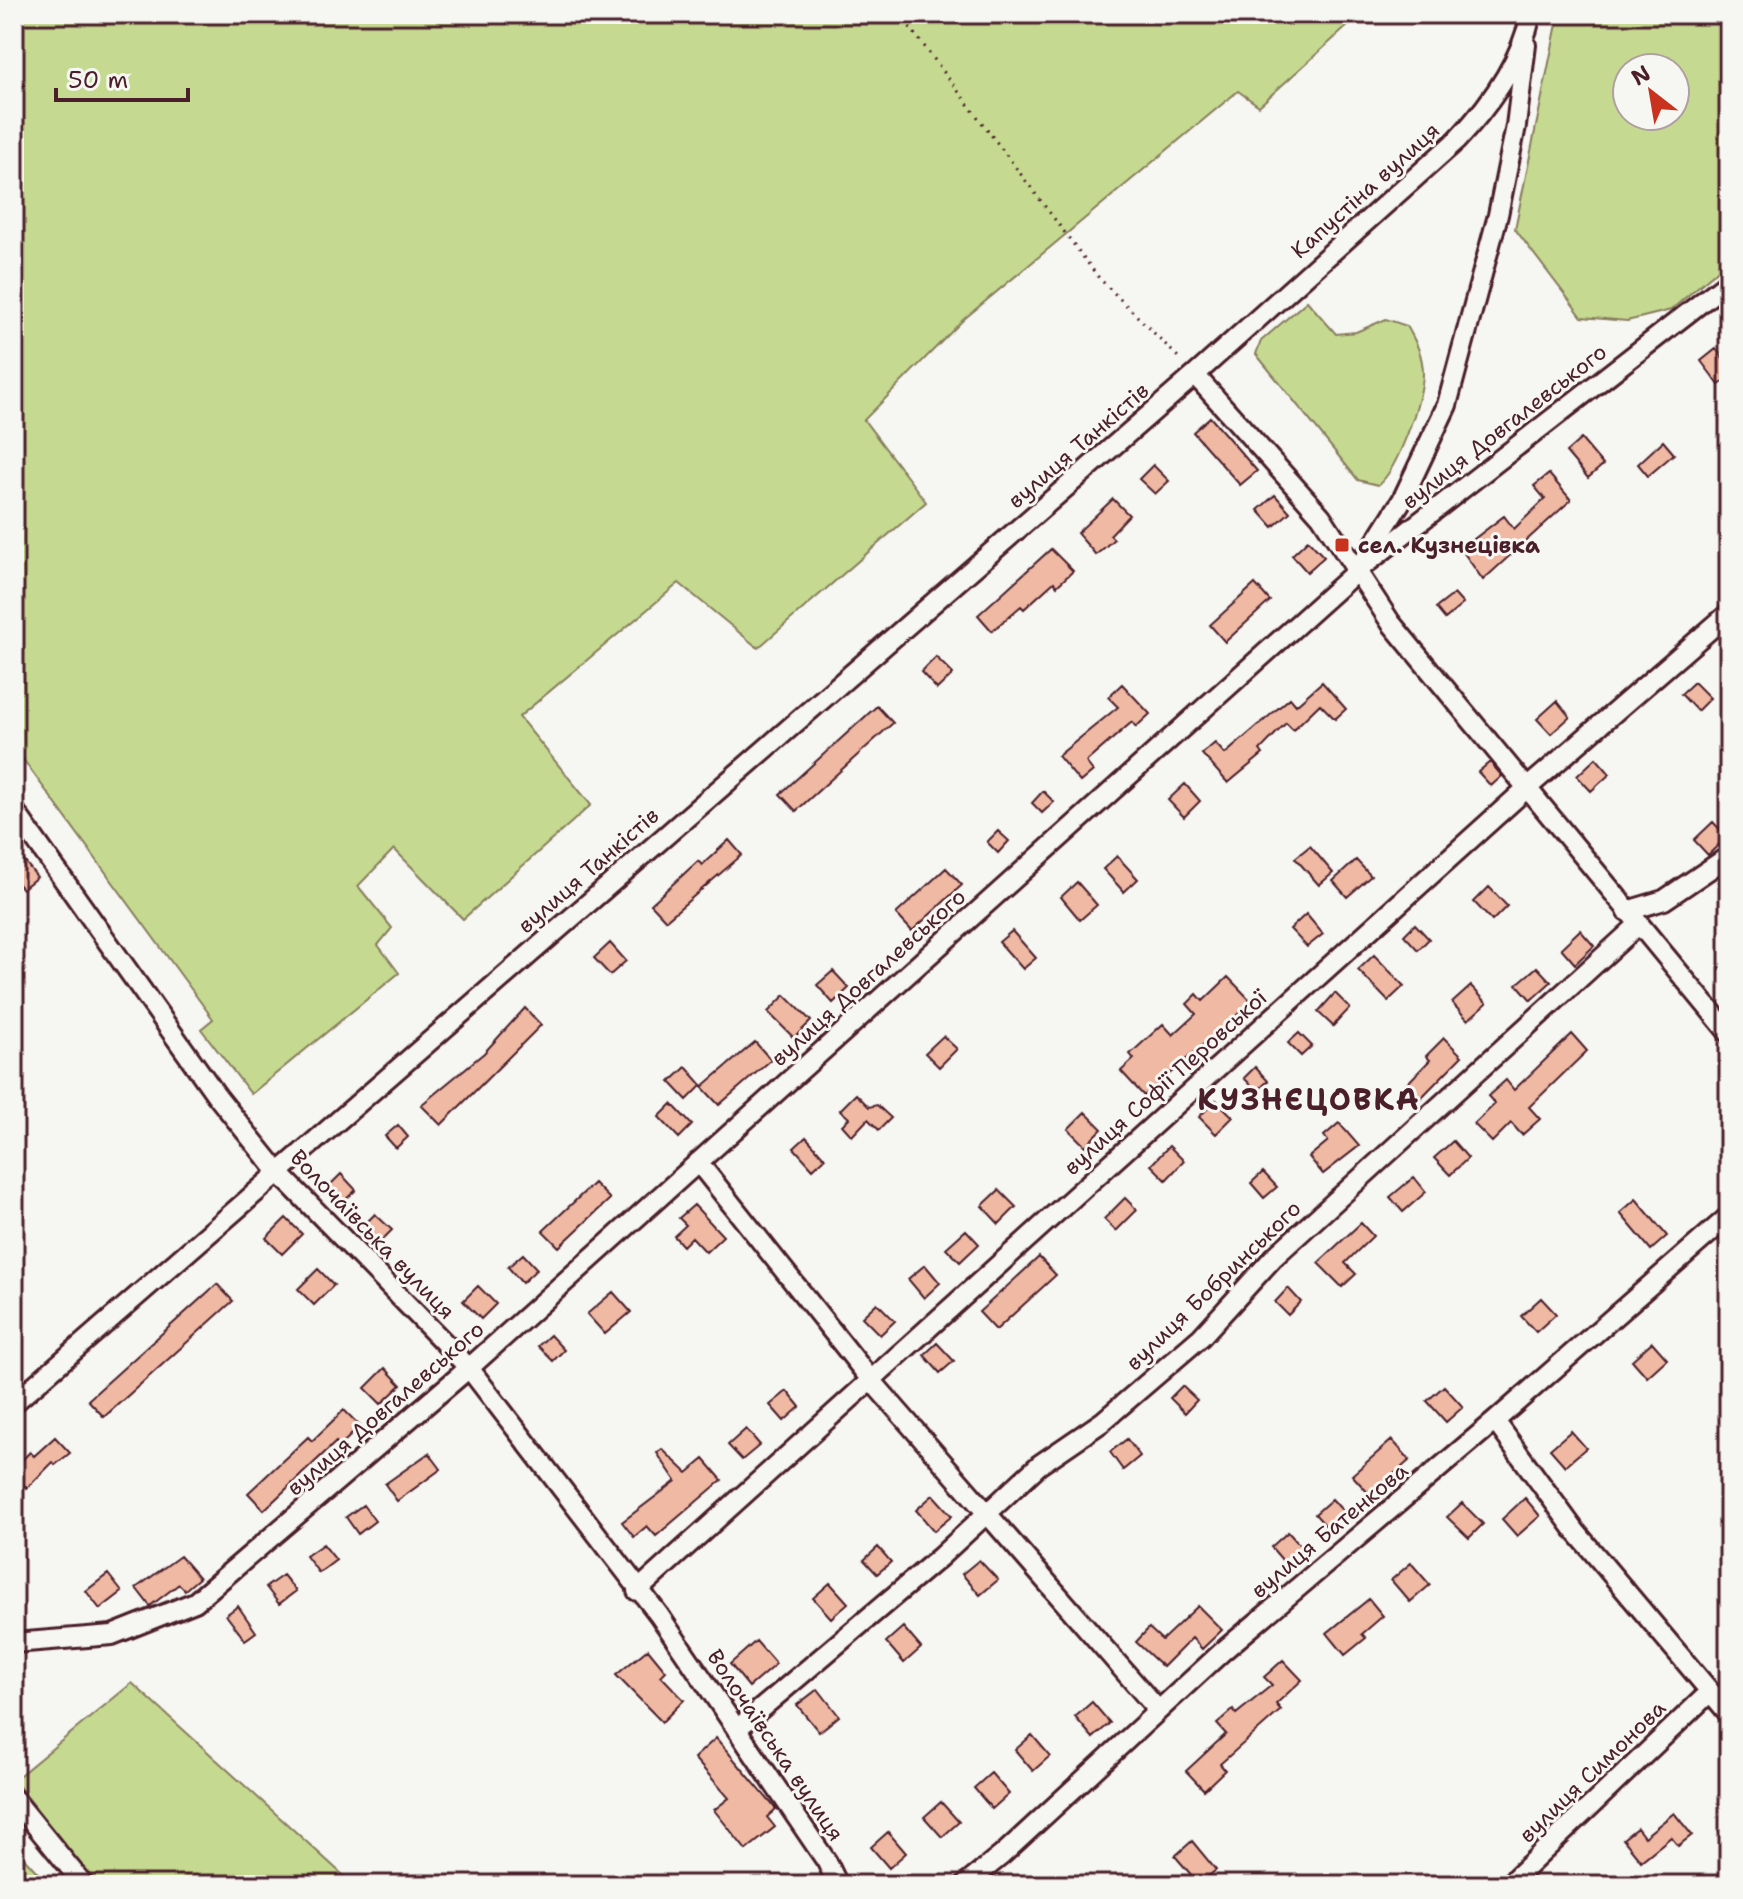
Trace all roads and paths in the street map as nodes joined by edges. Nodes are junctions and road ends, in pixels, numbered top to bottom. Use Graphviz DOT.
graph roads {
  1 [pos="900,14"];
  2 [pos="1529,22"];
  3 [pos="1729,281"];
  4 [pos="1195,375"];
  5 [pos="1358,570"];
  6 [pos="1729,613"];
  7 [pos="1526,789"];
  8 [pos="14,810"];
  9 [pos="1729,856"];
  10 [pos="1633,918"];
  11 [pos="1729,1033"];
  12 [pos="698,1162"];
  13 [pos="278,1172"];
  14 [pos="1729,1216"];
  15 [pos="469,1368"];
  16 [pos="871,1380"];
  17 [pos="14,1403"];
  18 [pos="1495,1421"];
  19 [pos="987,1513"];
  20 [pos="637,1591"];
  21 [pos="14,1643"];
  22 [pos="1710,1692"];
  23 [pos="1158,1710"];
  24 [pos="1729,1714"];
  25 [pos="737,1729"];
  26 [pos="14,1799"];
  27 [pos="84,1885"];
  28 [pos="838,1885"];
  29 [pos="965,1885"];
  30 [pos="1508,1885"];
  1 -- 4 [label="path"];
  2 -- 4 [label="street, Капустіна вулиця"];
  2 -- 5 [label="street"];
  3 -- 5 [label="street, вулиця Довгалевського"];
  4 -- 5 [label="street"];
  4 -- 13 [label="street, вулиця Танкістів"];
  5 -- 7 [label="street"];
  5 -- 12 [label="street, вулиця Довгалевського"];
  6 -- 7 [label="street, вулиця Софії Перовської"];
  7 -- 10 [label="street"];
  7 -- 16 [label="street, вулиця Софії Перовської"];
  8 -- 13 [label="street, Волочаївська вулиця"];
  9 -- 10 [label="street, вулиця Бобринського"];
  10 -- 11 [label="street"];
  10 -- 19 [label="street, вулиця Бобринського"];
  12 -- 15 [label="street, вулиця Довгалевського"];
  12 -- 16 [label="street"];
  13 -- 15 [label="street, Волочаївська вулиця"];
  13 -- 17 [label="street, вулиця Танкістів"];
  14 -- 18 [label="street, вулиця Батенкова"];
  15 -- 20 [label="street, Волочаївська вулиця"];
  15 -- 21 [label="street, вулиця Довгалевського"];
  16 -- 19 [label="street"];
  16 -- 20 [label="street, вулиця Софії Перовської"];
  18 -- 22 [label="street"];
  18 -- 23 [label="street, вулиця Батенкова"];
  19 -- 23 [label="street"];
  19 -- 25 [label="street, вулиця Бобринського"];
  20 -- 25 [label="street, Волочаївська вулиця"];
  22 -- 24 [label="street"];
  22 -- 30 [label="street, вулиця Симонова"];
  23 -- 29 [label="street, вулиця Батенкова"];
  25 -- 28 [label="street, Волочаївська вулиця"];
  26 -- 27 [label="street"];
}
